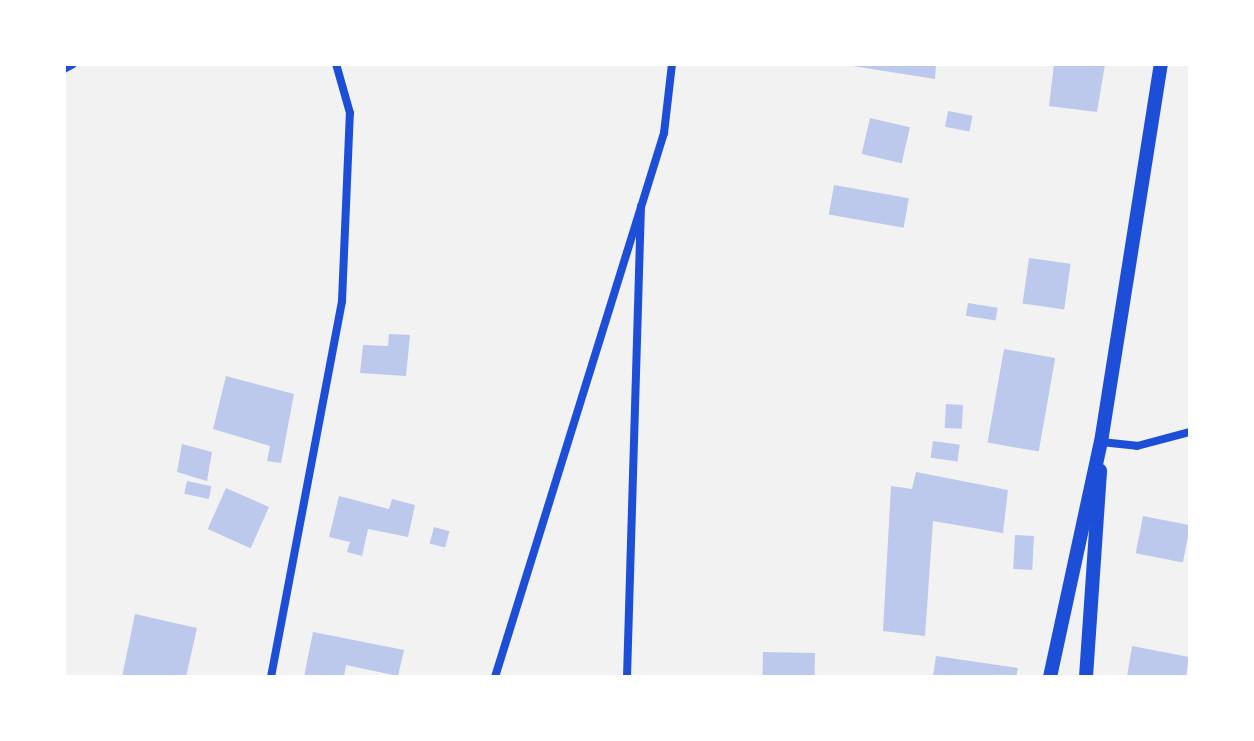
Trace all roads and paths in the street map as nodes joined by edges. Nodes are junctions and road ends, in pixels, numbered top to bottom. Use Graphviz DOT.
graph roads {
  1 [pos="73,64"];
  2 [pos="336,64"];
  3 [pos="672,64"];
  4 [pos="1161,64"];
  5 [pos="64,69"];
  6 [pos="643,185"];
  7 [pos="1190,432"];
  8 [pos="1101,442"];
  9 [pos="271,677"];
  10 [pos="495,677"];
  11 [pos="627,677"];
  12 [pos="1050,677"];
  13 [pos="1086,677"];
  1 -- 5 [label="street"];
  2 -- 9 [label="street"];
  3 -- 6 [label="street"];
  4 -- 8 [label="street"];
  6 -- 10 [label="street"];
  6 -- 11 [label="street"];
  7 -- 8 [label="street"];
  8 -- 12 [label="street"];
  8 -- 13 [label="street"];
}
